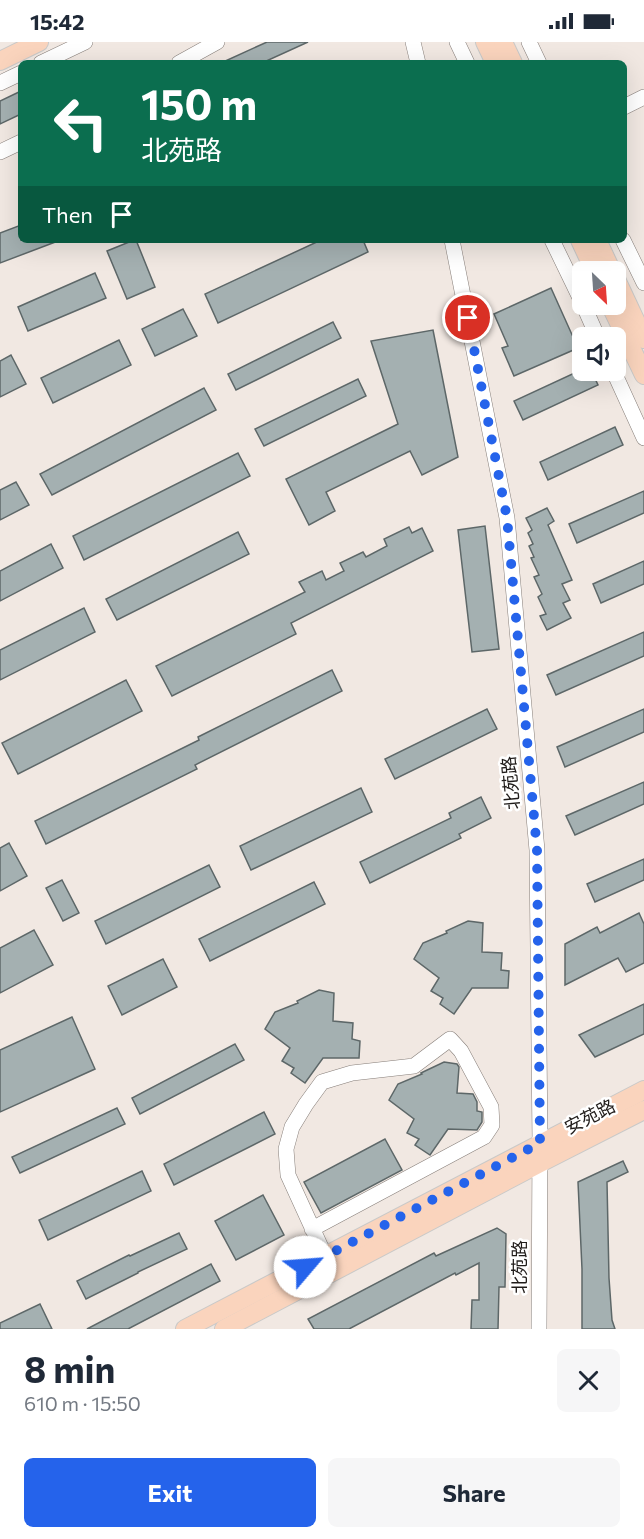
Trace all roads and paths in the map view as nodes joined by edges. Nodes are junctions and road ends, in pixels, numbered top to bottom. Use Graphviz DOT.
graph roads {
  1 [pos="39,42"];
  2 [pos="85,42"];
  3 [pos="217,42"];
  4 [pos="413,42"];
  5 [pos="457,42"];
  6 [pos="485,42"];
  7 [pos="504,42"];
  8 [pos="529,42"];
  9 [pos="47,60"];
  10 [pos="185,60"];
  11 [pos="417,60"];
  12 [pos="466,60"];
  13 [pos="494,60"];
  14 [pos="512,60"];
  15 [pos="538,60"];
  16 [pos="0,61"];
  17 [pos="18,74"];
  18 [pos="0,83"];
  19 [pos="644,97"];
  20 [pos="627,106"];
  21 [pos="18,143"];
  22 [pos="0,152"];
  23 [pos="453,243"];
  24 [pos="553,243"];
  25 [pos="581,243"];
  26 [pos="598,243"];
  27 [pos="624,243"];
  28 [pos="590,261"];
  29 [pos="607,261"];
  30 [pos="572,281"];
  31 [pos="644,283"];
  32 [pos="626,301"];
  33 [pos="615,315"];
  34 [pos="644,339"];
  35 [pos="644,375"];
  36 [pos="618,381"];
  37 [pos="644,438"];
  38 [pos="644,1090"];
  39 [pos="644,1110"];
  40 [pos="540,1143"];
  41 [pos="540,1162"];
  42 [pos="312,1229"];
  43 [pos="325,1256"];
  44 [pos="185,1329"];
  45 [pos="224,1329"];
  46 [pos="539,1329"];
  1 -- 16 [label="main road"];
  2 -- 9 [label="street"];
  3 -- 10 [label="street"];
  4 -- 11 [label="street"];
  5 -- 12 [label="street"];
  6 -- 13 [label="main road"];
  7 -- 14 [label="main road"];
  8 -- 15 [label="street"];
  17 -- 18 [label="street"];
  19 -- 20 [label="street"];
  21 -- 22 [label="street"];
  23 -- 40 [label="street, 北苑路"];
  24 -- 30 [label="street"];
  25 -- 28 [label="main road"];
  26 -- 29 [label="main road"];
  27 -- 31 [label="street"];
  32 -- 34 [label="main road"];
  33 -- 35 [label="main road"];
  36 -- 37 [label="street"];
  38 -- 40 [label="main road, 安苑路"];
  39 -- 41 [label="main road, 安苑路"];
  40 -- 41 [label="street, 北苑路"];
  40 -- 43 [label="main road, 安苑路"];
  41 -- 45 [label="main road, 安苑路"];
  41 -- 46 [label="street, 北苑路"];
  42 -- 42 [label="street"];
  42 -- 43 [label="street"];
  43 -- 44 [label="main road, 安苑路"];
}
